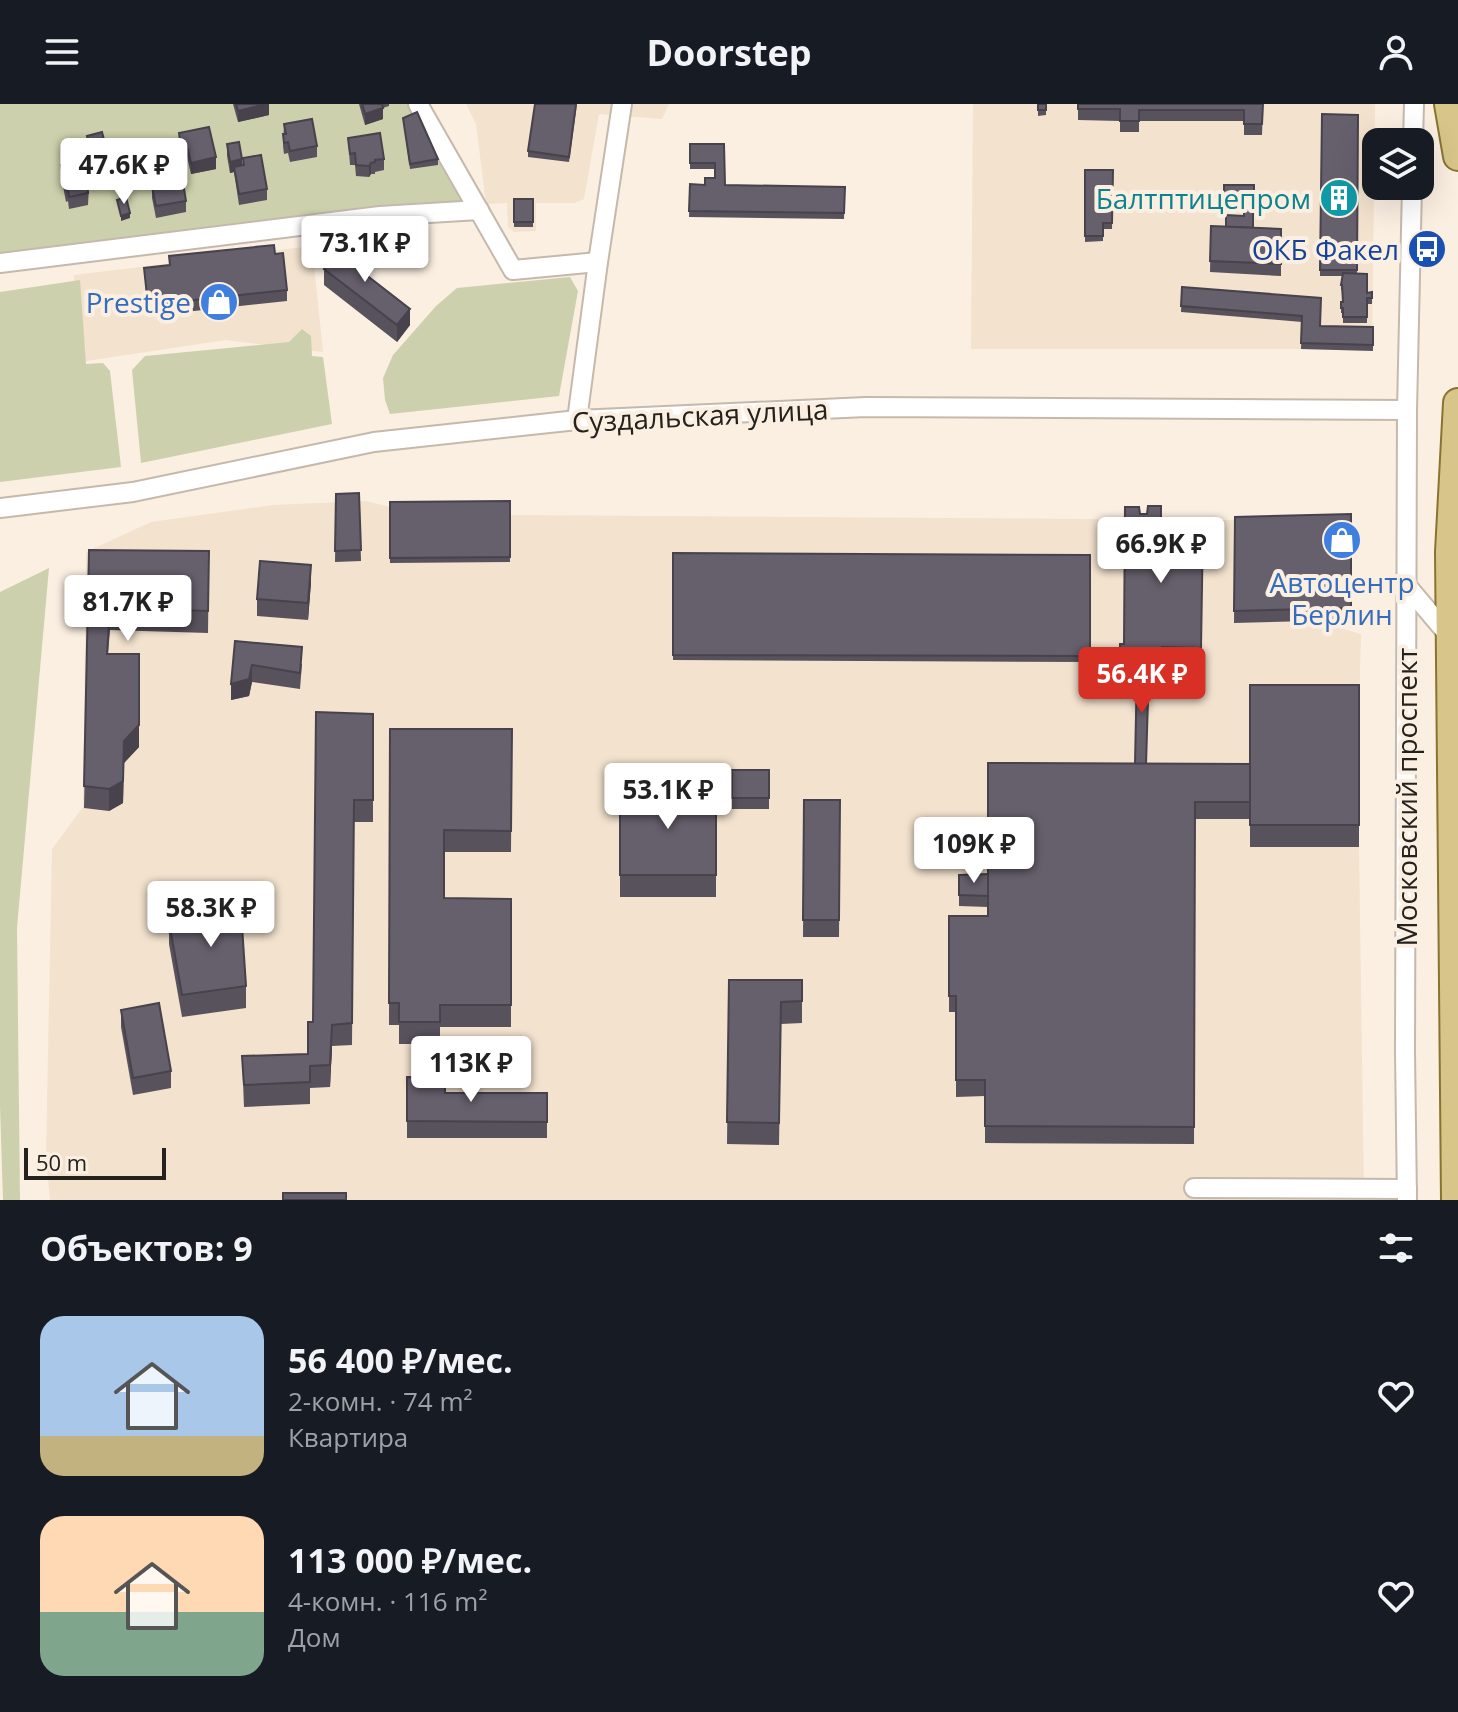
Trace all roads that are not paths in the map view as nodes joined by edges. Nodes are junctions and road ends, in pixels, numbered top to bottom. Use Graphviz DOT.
graph roads {
  1 [pos="418,104"];
  2 [pos="622,104"];
  3 [pos="1414,104"];
  4 [pos="1449,104"];
  5 [pos="1413,128"];
  6 [pos="1458,156"];
  7 [pos="1412,200"];
  8 [pos="479,210"];
  9 [pos="598,262"];
  10 [pos="0,263"];
  11 [pos="1458,403"];
  12 [pos="1407,410"];
  13 [pos="577,420"];
  14 [pos="0,508"];
  15 [pos="1407,586"];
  16 [pos="1451,638"];
  17 [pos="1194,1188"];
  18 [pos="1407,1195"];
  19 [pos="1456,1200"];
  1 -- 8 [label="street"];
  2 -- 9 [label="street"];
  3 -- 5 [label="street"];
  4 -- 6 [label="main road"];
  7 -- 12 [label="street, Московский проспект"];
  8 -- 9 [label="street"];
  8 -- 10 [label="street"];
  9 -- 13 [label="street"];
  11 -- 16 [label="main road, Московский проспект"];
  12 -- 13 [label="street, Суздальская улица"];
  12 -- 15 [label="street, Московский проспект"];
  13 -- 14 [label="street, Суздальская улица"];
  15 -- 16 [label="street"];
  15 -- 18 [label="street, Московский проспект"];
  16 -- 19 [label="main road, Московский проспект"];
  17 -- 18 [label="street"];
}
